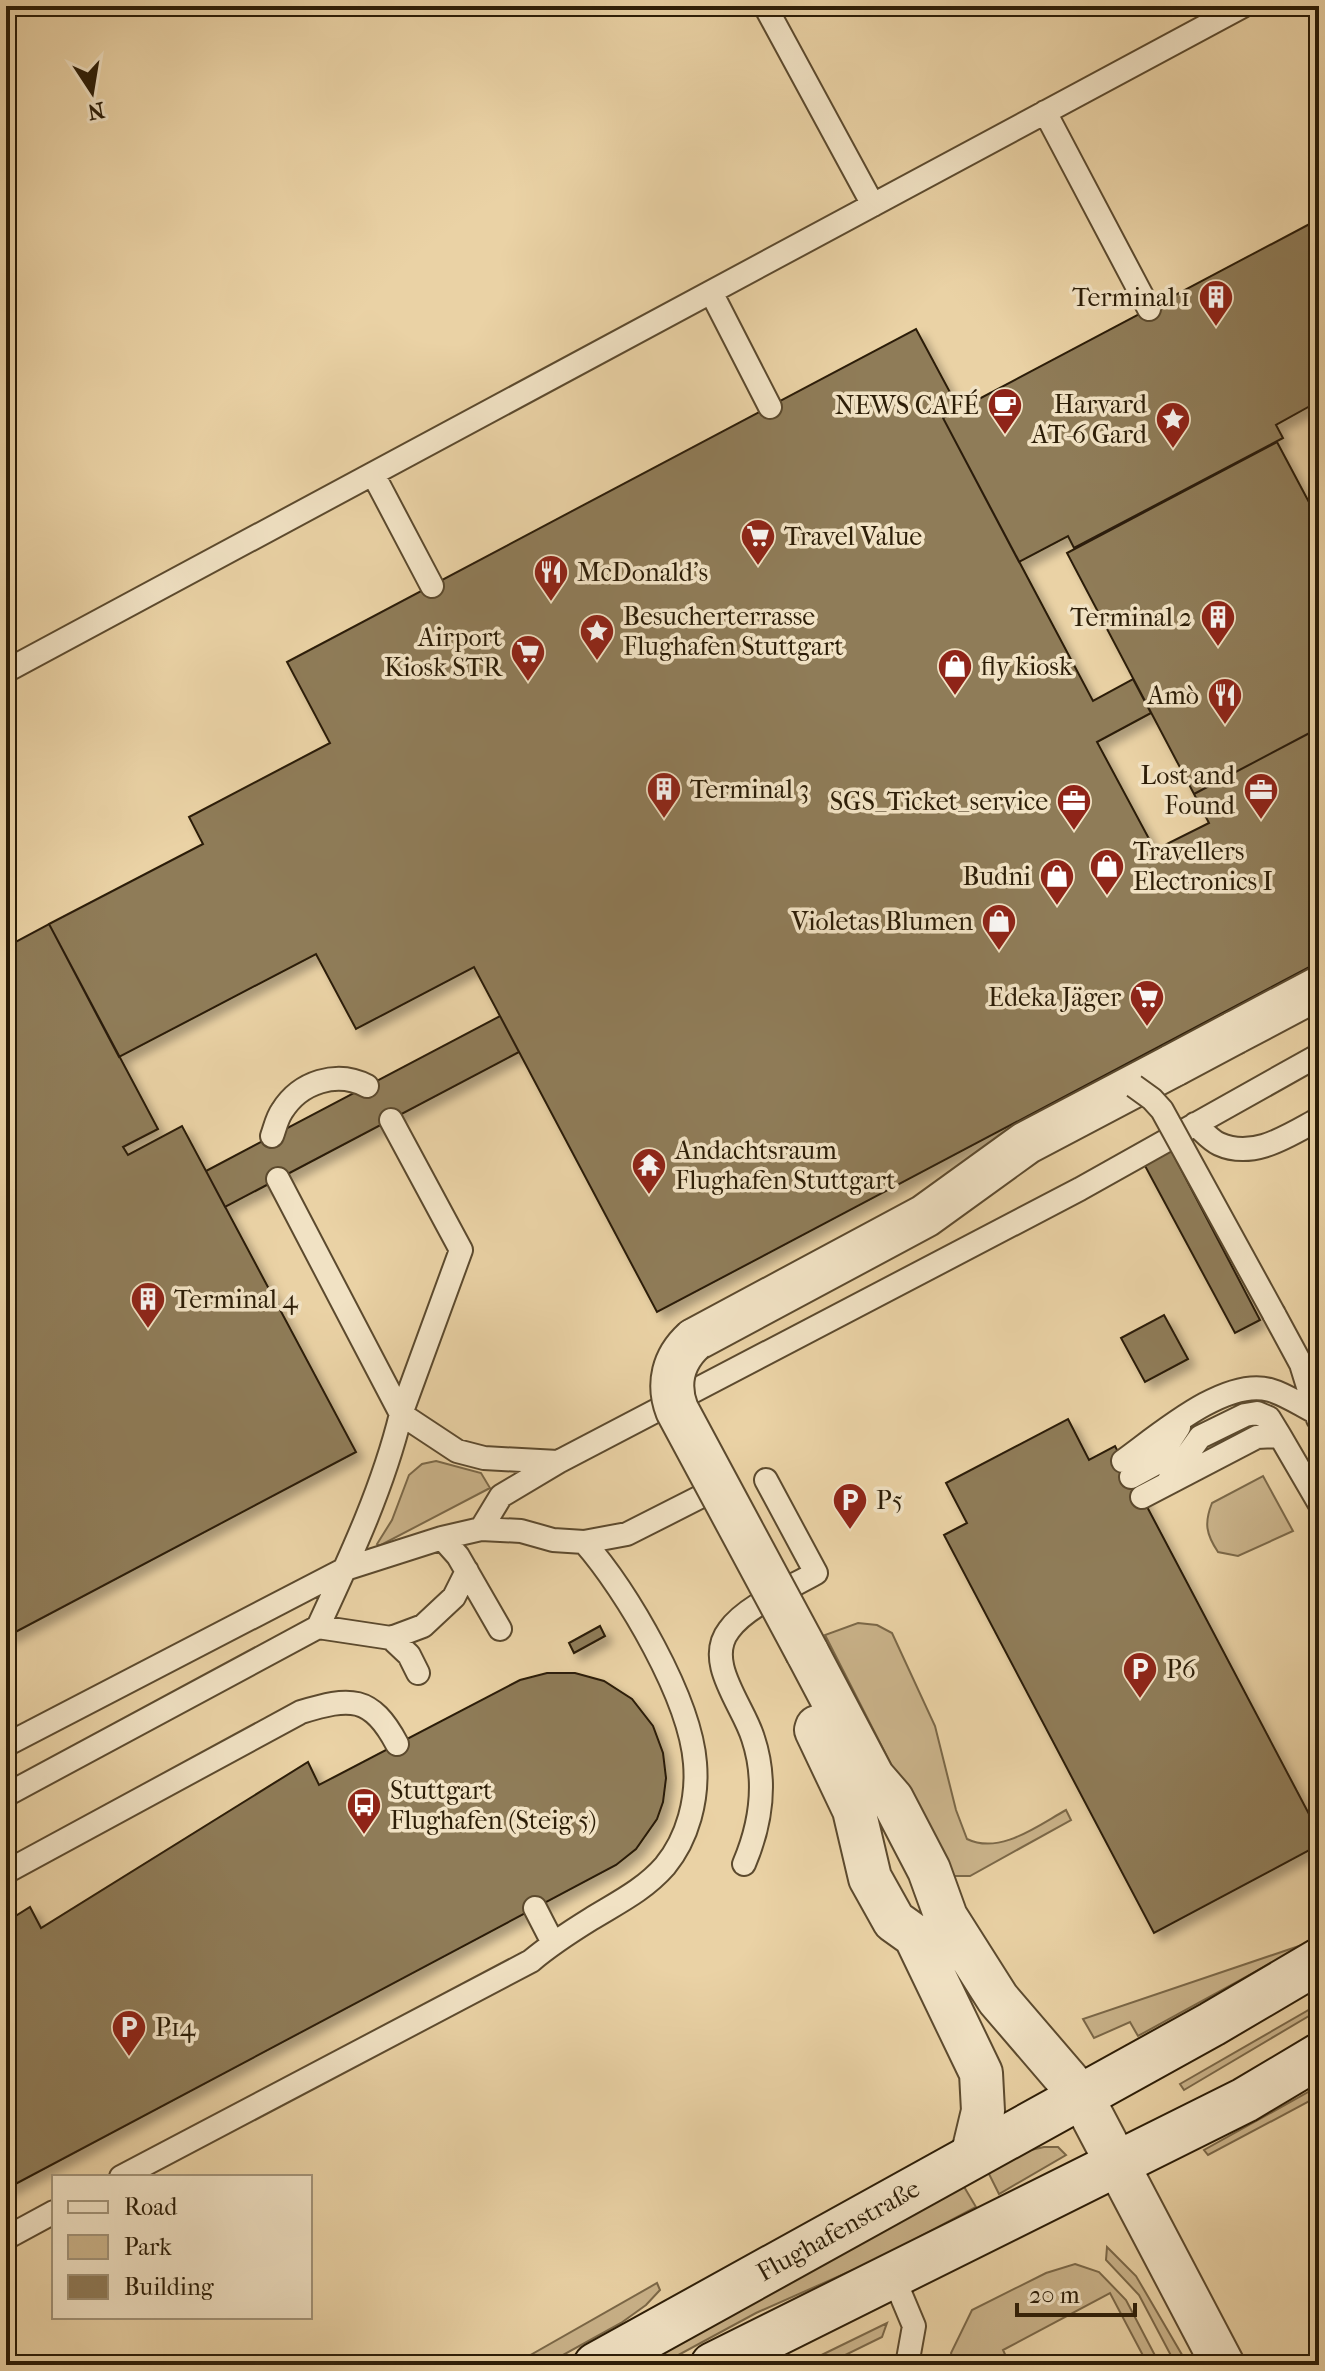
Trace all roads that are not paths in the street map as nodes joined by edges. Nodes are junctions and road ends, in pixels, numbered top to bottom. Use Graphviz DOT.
graph roads {
  1 [pos="765,6"];
  2 [pos="1243,6"];
  3 [pos="1045,112"];
  4 [pos="873,205"];
  5 [pos="711,292"];
  6 [pos="1149,309"];
  7 [pos="770,407"];
  8 [pos="373,474"];
  9 [pos="432,586"];
  10 [pos="6,671"];
  11 [pos="1319,988"];
  12 [pos="1319,1055"];
  13 [pos="367,1086"];
  14 [pos="1134,1086"];
  15 [pos="1319,1119"];
  16 [pos="391,1120"];
  17 [pos="1195,1124"];
  18 [pos="272,1136"];
  19 [pos="278,1179"];
  20 [pos="401,1414"];
  21 [pos="1317,1416"];
  22 [pos="558,1462"];
  23 [pos="1127,1469"];
  24 [pos="766,1480"];
  25 [pos="700,1497"];
  26 [pos="1142,1497"];
  27 [pos="1319,1503"];
  28 [pos="481,1529"];
  29 [pos="442,1538"];
  30 [pos="584,1542"];
  31 [pos="345,1569"];
  32 [pos="467,1571"];
  33 [pos="318,1627"];
  34 [pos="500,1629"];
  35 [pos="391,1638"];
  36 [pos="418,1673"];
  37 [pos="829,1696"];
  38 [pos="397,1744"];
  39 [pos="6,1745"];
  40 [pos="6,1795"];
  41 [pos="744,1864"];
  42 [pos="6,1872"];
  43 [pos="535,1908"];
  44 [pos="926,1919"];
  45 [pos="553,1943"];
  46 [pos="1319,1961"];
  47 [pos="1319,2056"];
  48 [pos="1082,2097"];
  49 [pos="972,2157"];
  50 [pos="1118,2165"];
  51 [pos="125,2175"];
  52 [pos="52,2213"];
  53 [pos="6,2238"];
  54 [pos="893,2276"];
  55 [pos="596,2365"];
  56 [pos="713,2365"];
  57 [pos="907,2365"];
  58 [pos="1223,2365"];
  1 -- 4 [label="lane"];
  2 -- 3 [label="lane"];
  3 -- 4 [label="lane"];
  3 -- 6 [label="lane"];
  4 -- 5 [label="lane"];
  5 -- 7 [label="lane"];
  5 -- 8 [label="lane"];
  8 -- 9 [label="lane"];
  8 -- 10 [label="lane"];
  11 -- 14 [label="street, bridge"];
  12 -- 17 [label="lane"];
  13 -- 18 [label="lane"];
  14 -- 21 [label="lane, bridge"];
  14 -- 37 [label="street, bridge"];
  15 -- 17 [label="lane"];
  16 -- 20 [label="lane"];
  17 -- 22 [label="lane"];
  19 -- 20 [label="lane"];
  20 -- 22 [label="lane"];
  20 -- 31 [label="lane"];
  21 -- 23 [label="lane"];
  22 -- 28 [label="lane"];
  24 -- 41 [label="lane"];
  25 -- 30 [label="lane"];
  26 -- 27 [label="lane"];
  28 -- 29 [label="lane"];
  28 -- 30 [label="lane"];
  29 -- 31 [label="lane"];
  29 -- 32 [label="lane"];
  30 -- 45 [label="lane"];
  31 -- 33 [label="lane"];
  31 -- 39 [label="lane"];
  32 -- 34 [label="lane"];
  32 -- 35 [label="lane"];
  33 -- 35 [label="lane"];
  33 -- 40 [label="lane"];
  35 -- 36 [label="lane"];
  37 -- 44 [label="street"];
  37 -- 44 [label="street"];
  38 -- 42 [label="lane"];
  43 -- 45 [label="lane"];
  44 -- 48 [label="street"];
  44 -- 49 [label="street"];
  45 -- 51 [label="lane"];
  46 -- 48 [label="main road, Flughafenstraße"];
  47 -- 50 [label="main road"];
  48 -- 49 [label="main road, Flughafenstraße"];
  48 -- 50 [label="street"];
  49 -- 55 [label="main road, Flughafenstraße"];
  50 -- 54 [label="main road"];
  50 -- 58 [label="street"];
  52 -- 53 [label="lane"];
  54 -- 56 [label="main road"];
  54 -- 57 [label="lane"];
}
